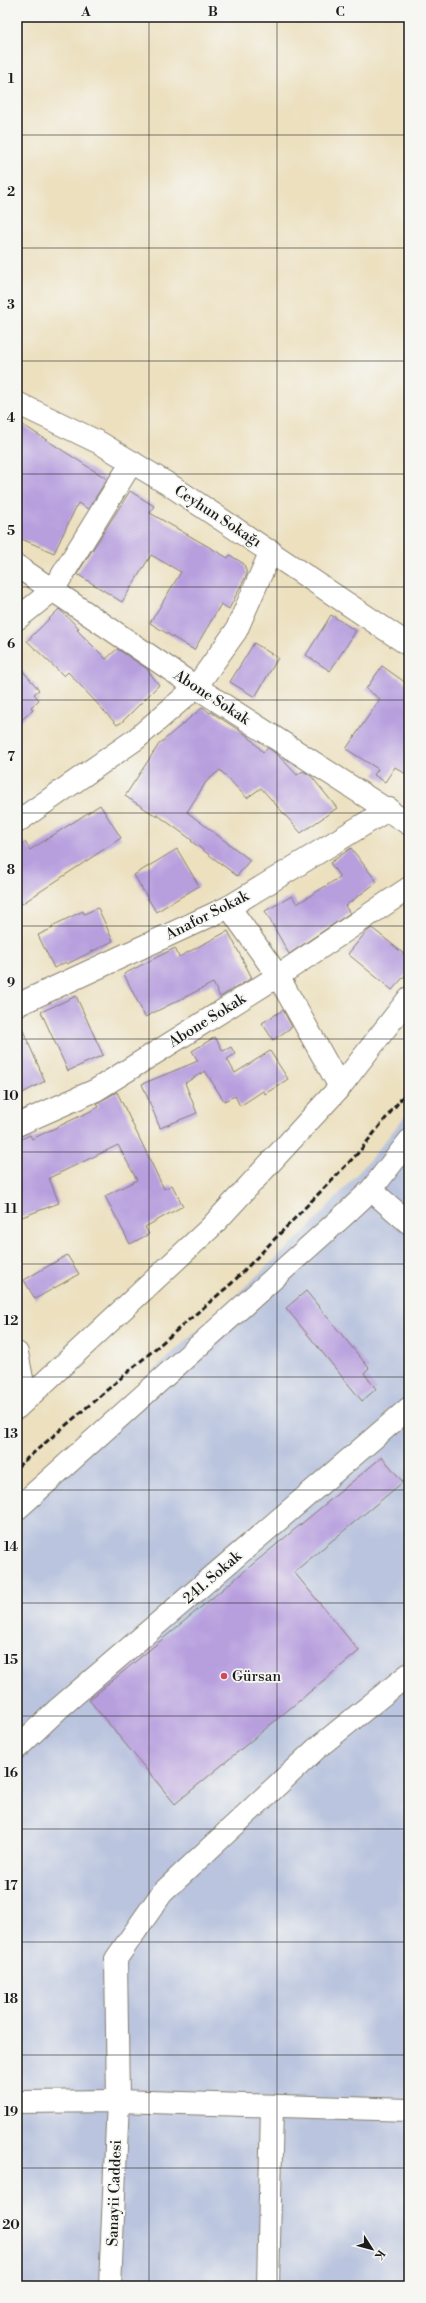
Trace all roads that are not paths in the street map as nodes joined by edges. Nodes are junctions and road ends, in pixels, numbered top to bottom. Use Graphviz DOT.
graph roads {
  1 [pos="17,403"];
  2 [pos="132,462"];
  3 [pos="271,551"];
  4 [pos="17,566"];
  5 [pos="53,590"];
  6 [pos="17,619"];
  7 [pos="409,645"];
  8 [pos="196,687"];
  9 [pos="389,809"];
  10 [pos="17,822"];
  11 [pos="409,824"];
  12 [pos="409,888"];
  13 [pos="229,907"];
  14 [pos="278,976"];
  15 [pos="409,998"];
  16 [pos="17,1005"];
  17 [pos="340,1087"];
  18 [pos="17,1125"];
  19 [pos="409,1141"];
  20 [pos="371,1190"];
  21 [pos="409,1223"];
  22 [pos="17,1353"];
  23 [pos="21,1394"];
  24 [pos="409,1408"];
  25 [pos="17,1509"];
  26 [pos="409,1674"];
  27 [pos="17,1748"];
  28 [pos="118,2101"];
  29 [pos="17,2102"];
  30 [pos="272,2106"];
  31 [pos="409,2110"];
  32 [pos="110,2286"];
  33 [pos="268,2286"];
  1 -- 2 [label="street, Ceyhun Sokağı"];
  2 -- 3 [label="street, Ceyhun Sokağı"];
  2 -- 5 [label="street"];
  3 -- 7 [label="street, Ceyhun Sokağı"];
  3 -- 8 [label="street"];
  4 -- 5 [label="street, Abone Sokak"];
  5 -- 6 [label="street"];
  5 -- 8 [label="street, Abone Sokak"];
  8 -- 9 [label="street, Abone Sokak"];
  8 -- 10 [label="street"];
  9 -- 11 [label="street, Abone Sokak"];
  9 -- 13 [label="street, Anafor Sokak"];
  12 -- 14 [label="street, Abone Sokak"];
  13 -- 14 [label="street"];
  13 -- 16 [label="street, Anafor Sokak"];
  14 -- 17 [label="street"];
  14 -- 18 [label="street, Abone Sokak"];
  15 -- 17 [label="street"];
  17 -- 23 [label="street"];
  19 -- 20 [label="street"];
  20 -- 21 [label="street"];
  20 -- 25 [label="street"];
  22 -- 23 [label="street"];
  24 -- 27 [label="street, 241. Sokak"];
  26 -- 28 [label="street, Sanayii Caddesi"];
  28 -- 29 [label="street"];
  28 -- 30 [label="street"];
  28 -- 32 [label="street, Sanayii Caddesi"];
  30 -- 31 [label="street"];
  30 -- 33 [label="street"];
}
